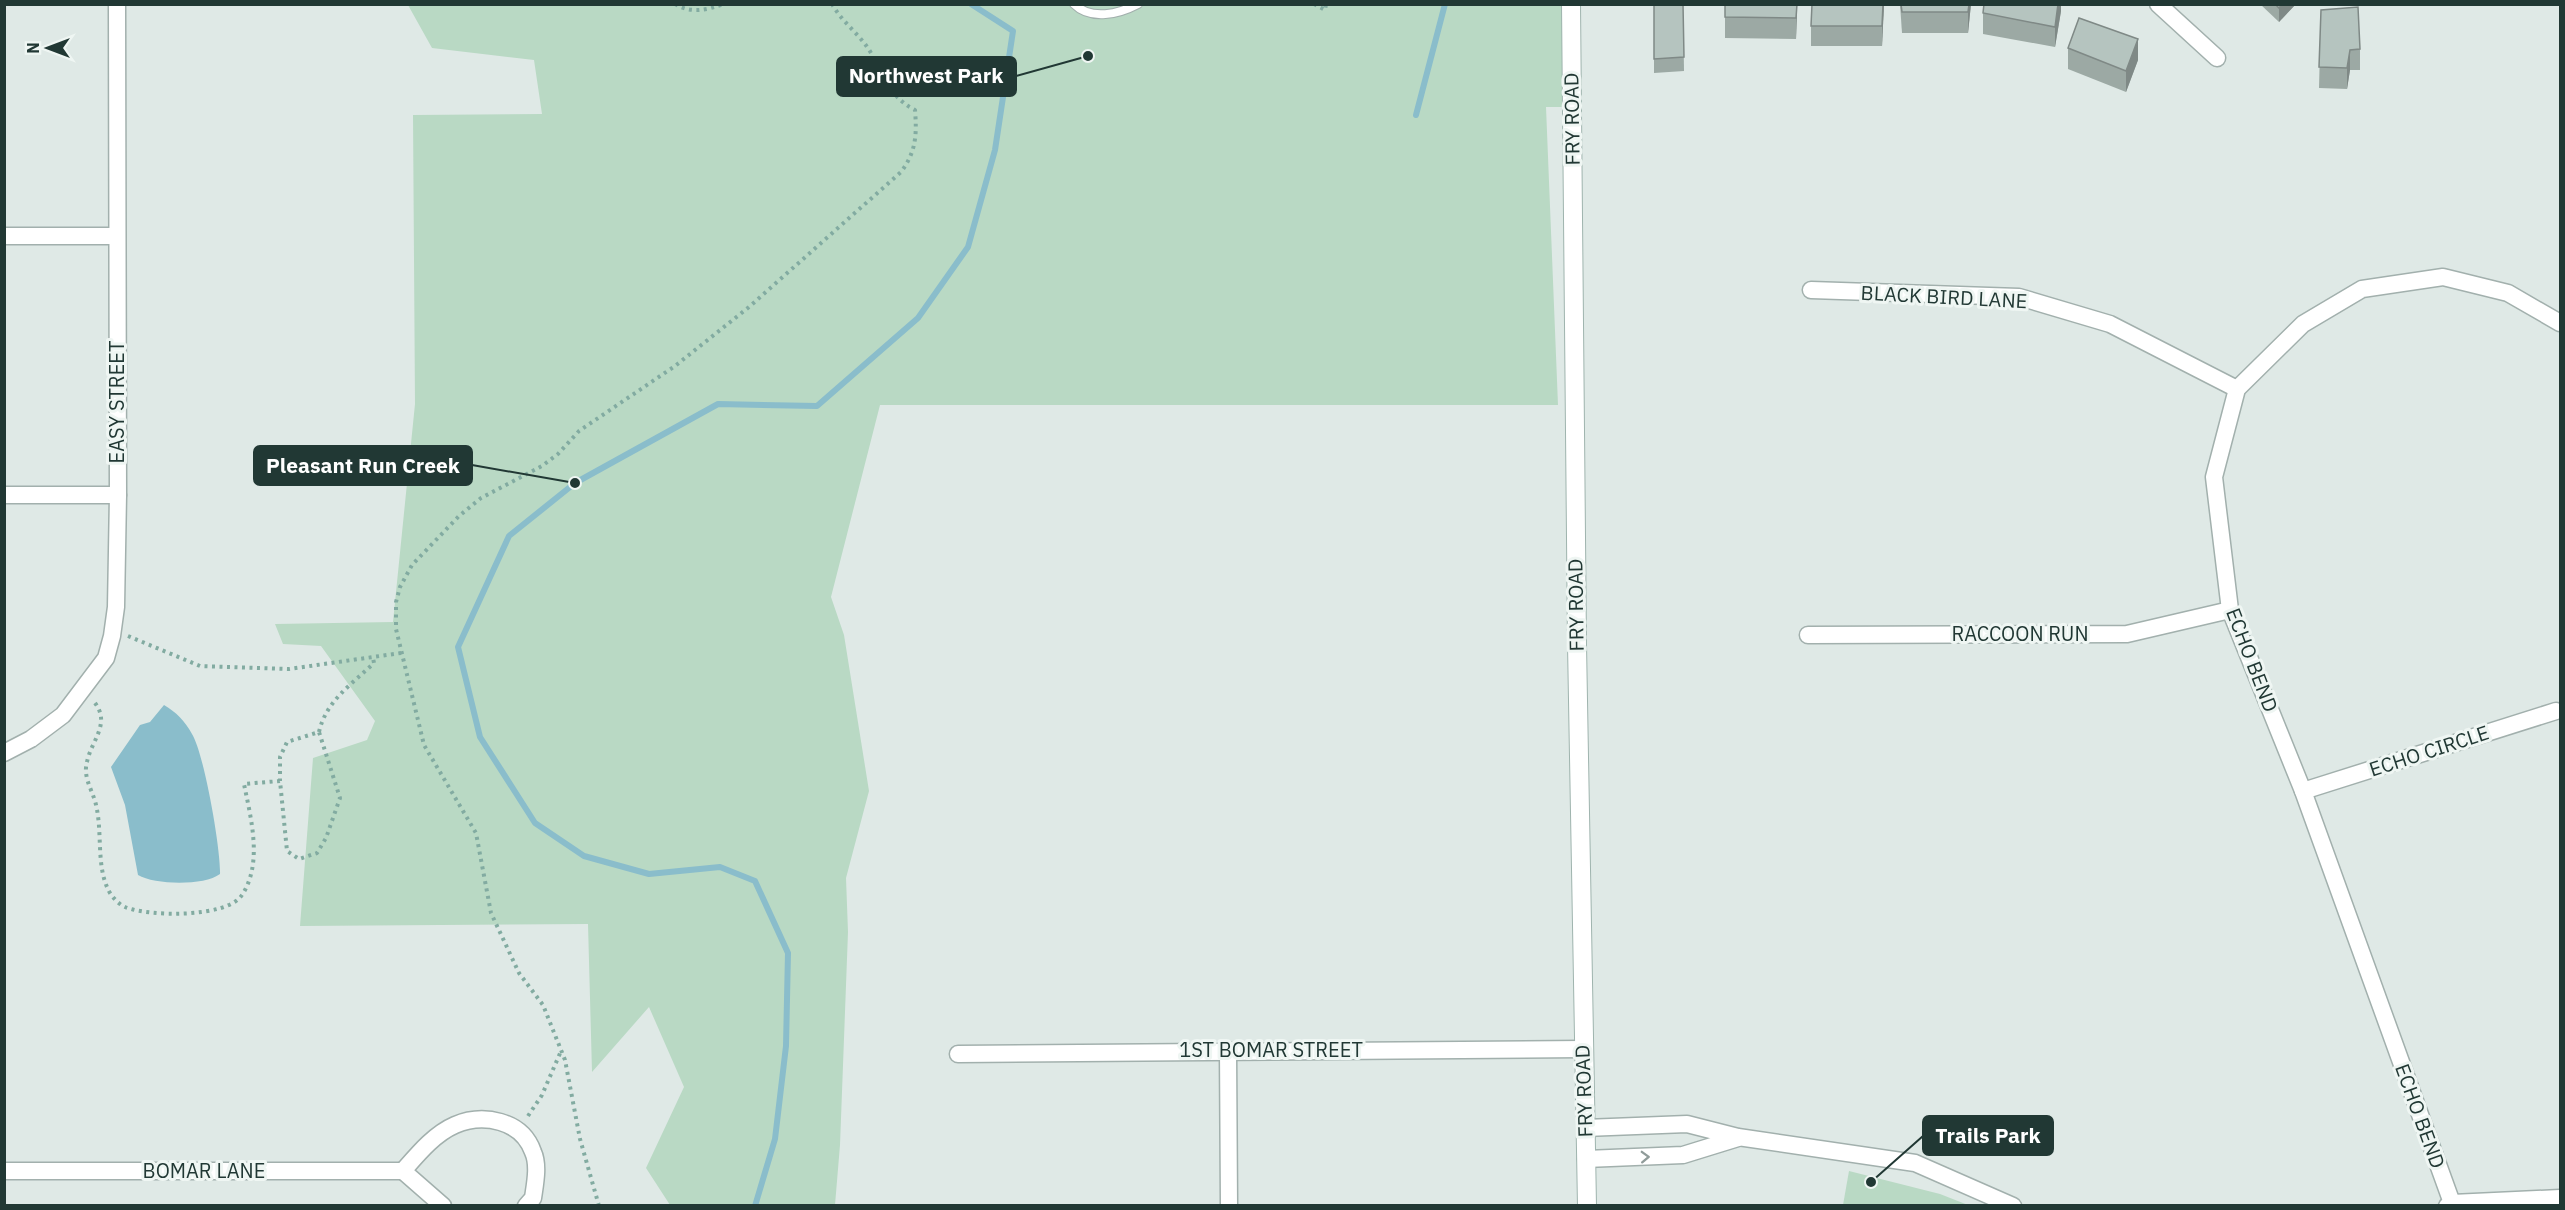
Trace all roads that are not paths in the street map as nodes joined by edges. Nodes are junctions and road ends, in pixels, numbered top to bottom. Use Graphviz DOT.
graph roads {
  1 [pos="117,4"];
  2 [pos="1074,4"];
  3 [pos="1138,4"];
  4 [pos="1571,4"];
  5 [pos="2158,4"];
  6 [pos="2217,58"];
  7 [pos="4,236"];
  8 [pos="117,236"];
  9 [pos="1811,290"];
  10 [pos="2560,323"];
  11 [pos="2237,389"];
  12 [pos="4,495"];
  13 [pos="118,495"];
  14 [pos="2230,610"];
  15 [pos="1808,635"];
  16 [pos="2556,711"];
  17 [pos="4,753"];
  18 [pos="2303,791"];
  19 [pos="1583,1049"];
  20 [pos="1228,1050"];
  21 [pos="958,1054"];
  22 [pos="1585,1128"];
  23 [pos="1738,1137"];
  24 [pos="1586,1159"];
  25 [pos="4,1171"];
  26 [pos="403,1171"];
  27 [pos="2560,1198"];
  28 [pos="2450,1204"];
  29 [pos="443,1206"];
  30 [pos="526,1206"];
  31 [pos="1229,1206"];
  32 [pos="1587,1206"];
  33 [pos="2013,1206"];
  1 -- 8 [label="street, EASY STREET"];
  2 -- 3 [label="lane"];
  4 -- 19 [label="street, FRY ROAD"];
  5 -- 6 [label="street"];
  7 -- 8 [label="street"];
  8 -- 13 [label="street, EASY STREET"];
  9 -- 11 [label="street, BLACK BIRD LANE"];
  10 -- 11 [label="street"];
  11 -- 14 [label="street, ECHO BEND"];
  12 -- 13 [label="street"];
  13 -- 17 [label="street, EASY STREET"];
  14 -- 15 [label="street, RACCOON RUN"];
  14 -- 18 [label="street, ECHO BEND"];
  16 -- 18 [label="street, ECHO CIRCLE"];
  18 -- 28 [label="street, ECHO BEND"];
  19 -- 20 [label="street, 1ST BOMAR STREET"];
  19 -- 22 [label="street, FRY ROAD"];
  20 -- 21 [label="street, 1ST BOMAR STREET"];
  20 -- 31 [label="street"];
  22 -- 23 [label="street"];
  22 -- 24 [label="street, FRY ROAD"];
  24 -- 23 [label="street, one-way"];
  23 -- 33 [label="street"];
  24 -- 32 [label="street, FRY ROAD"];
  25 -- 26 [label="street, BOMAR LANE"];
  26 -- 29 [label="street"];
  26 -- 30 [label="street"];
  27 -- 28 [label="street"];
}
